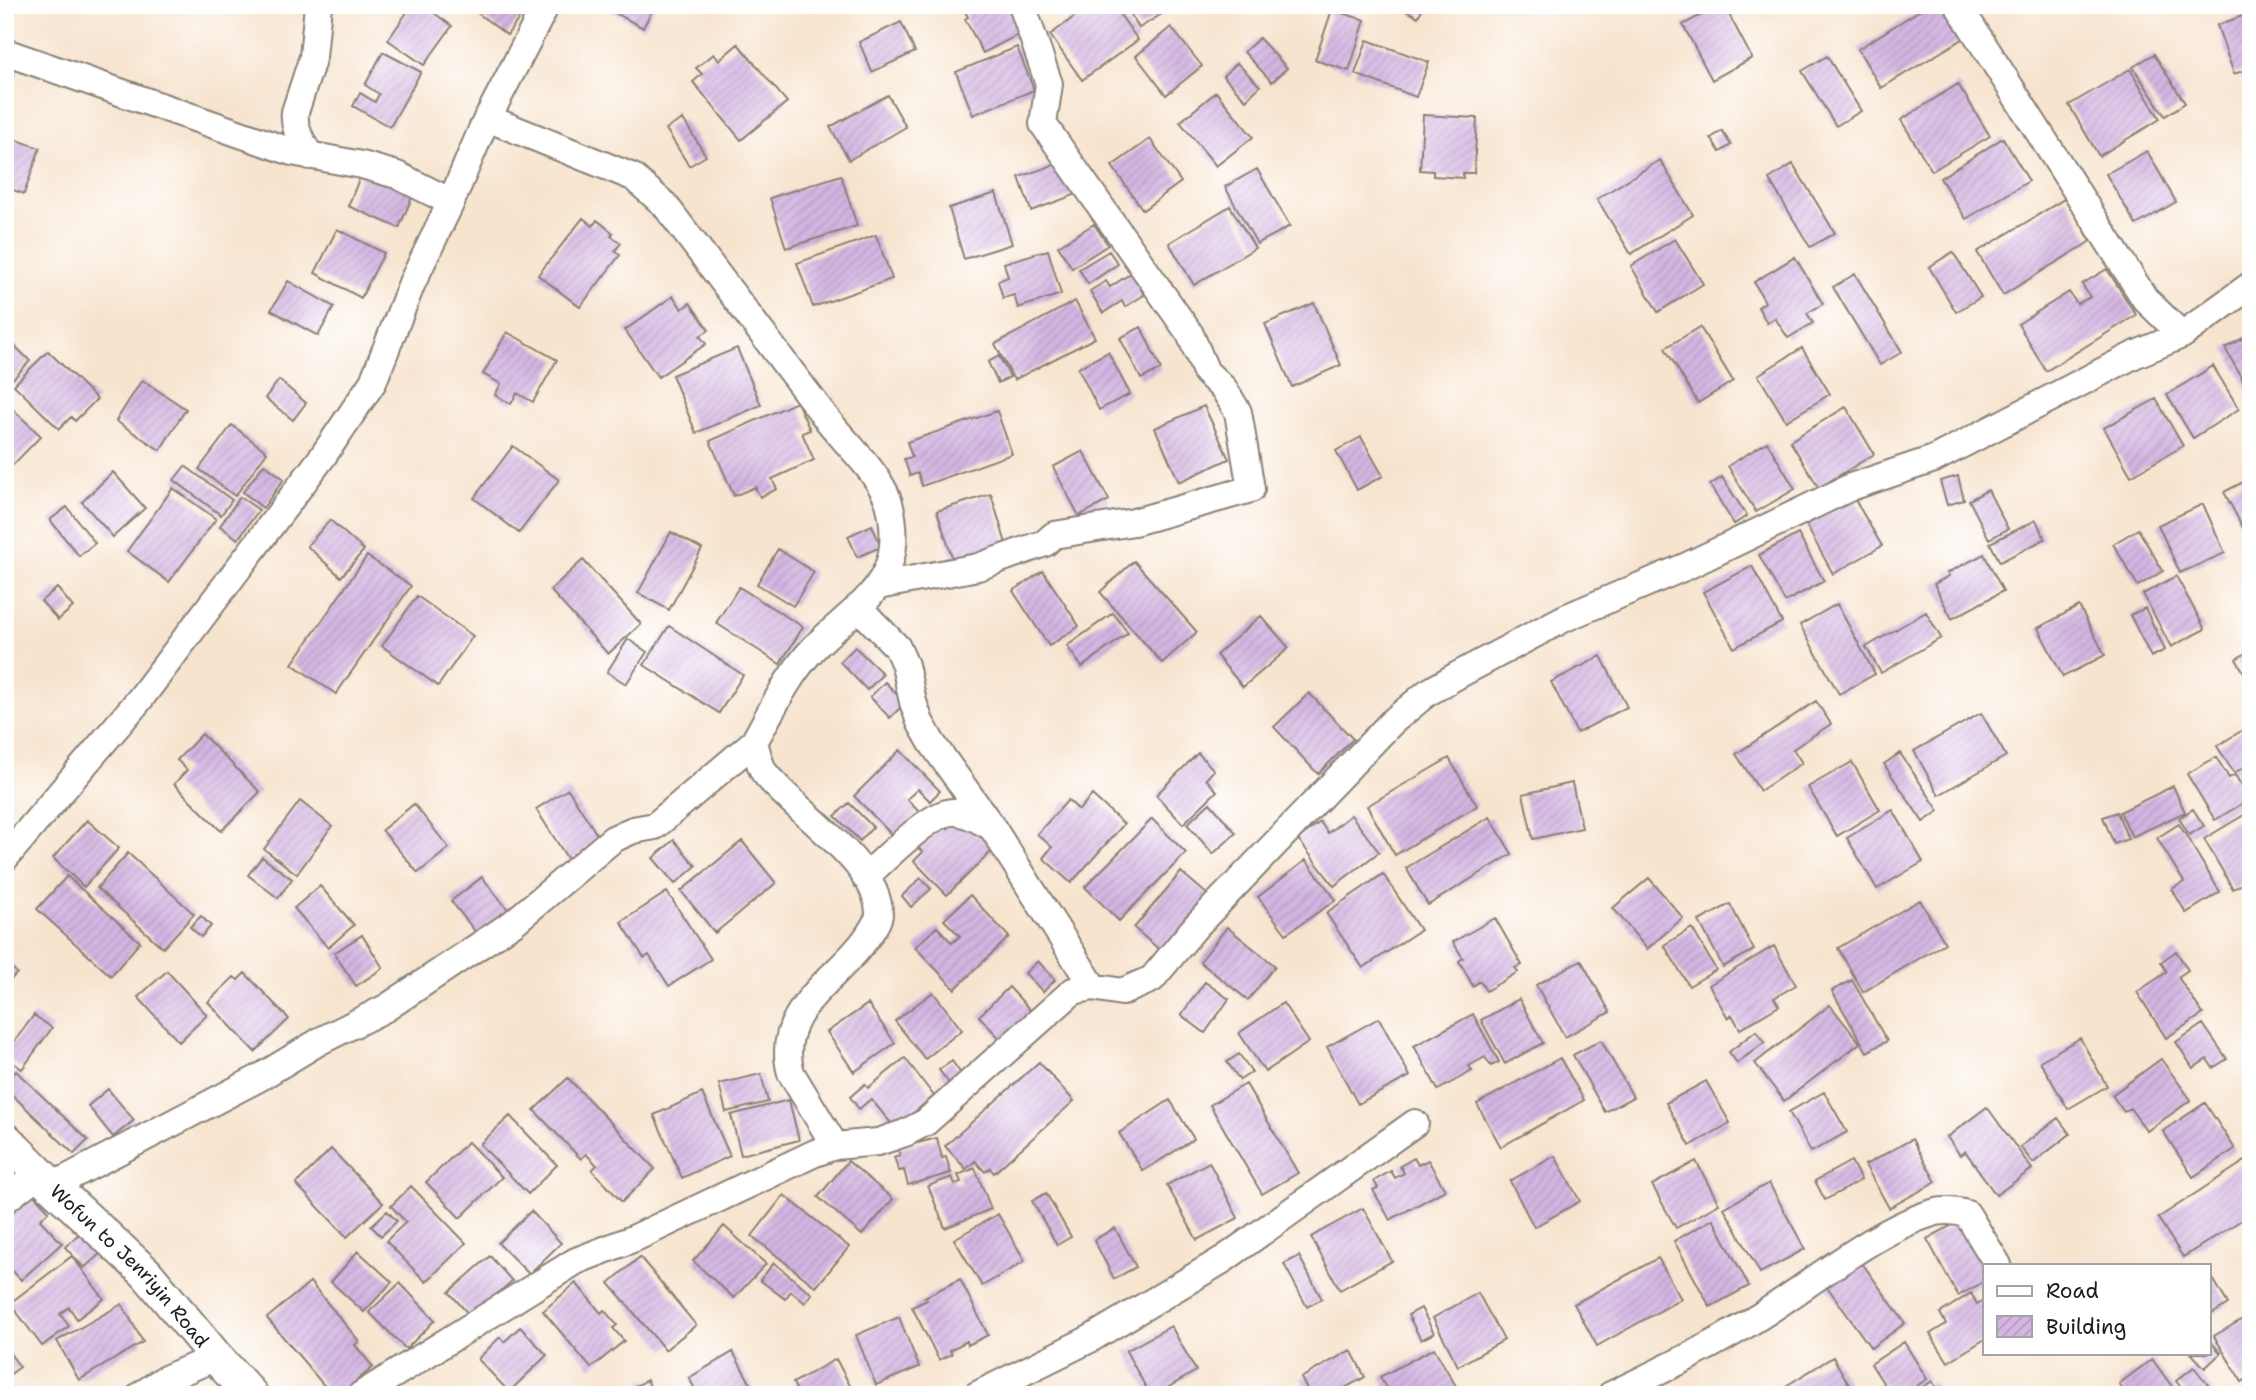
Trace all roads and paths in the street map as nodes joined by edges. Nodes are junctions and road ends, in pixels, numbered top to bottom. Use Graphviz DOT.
graph roads {
  1 [pos="318,5"];
  2 [pos="547,5"];
  3 [pos="1022,5"];
  4 [pos="1958,5"];
  5 [pos="5,52"];
  6 [pos="487,118"];
  7 [pos="310,156"];
  8 [pos="451,202"];
  9 [pos="2251,285"];
  10 [pos="2182,335"];
  11 [pos="878,586"];
  12 [pos="858,607"];
  13 [pos="754,742"];
  14 [pos="992,827"];
  15 [pos="5,858"];
  16 [pos="865,877"];
  17 [pos="1093,987"];
  18 [pos="1415,1123"];
  19 [pos="5,1139"];
  20 [pos="835,1146"];
  21 [pos="46,1179"];
  22 [pos="5,1200"];
  23 [pos="1997,1264"];
  24 [pos="216,1357"];
  25 [pos="141,1395"];
  26 [pos="251,1395"];
  27 [pos="361,1395"];
  28 [pos="977,1395"];
  29 [pos="1611,1395"];
  1 -- 7 [label="street"];
  2 -- 6 [label="street"];
  3 -- 11 [label="street"];
  4 -- 10 [label="street"];
  5 -- 7 [label="street"];
  6 -- 8 [label="street"];
  6 -- 11 [label="street"];
  7 -- 8 [label="street"];
  8 -- 15 [label="street"];
  9 -- 10 [label="street"];
  10 -- 17 [label="street"];
  11 -- 12 [label="street"];
  12 -- 13 [label="street"];
  12 -- 14 [label="street"];
  13 -- 16 [label="street"];
  13 -- 21 [label="street"];
  14 -- 16 [label="street"];
  14 -- 17 [label="street"];
  16 -- 20 [label="street"];
  17 -- 20 [label="street"];
  18 -- 28 [label="street"];
  19 -- 21 [label="street, Wofun to Jenriyin Road"];
  20 -- 27 [label="street"];
  21 -- 22 [label="street"];
  21 -- 24 [label="street, Wofun to Jenriyin Road"];
  23 -- 29 [label="street"];
  24 -- 25 [label="street"];
  24 -- 26 [label="street, Wofun to Jenriyin Road"];
}
